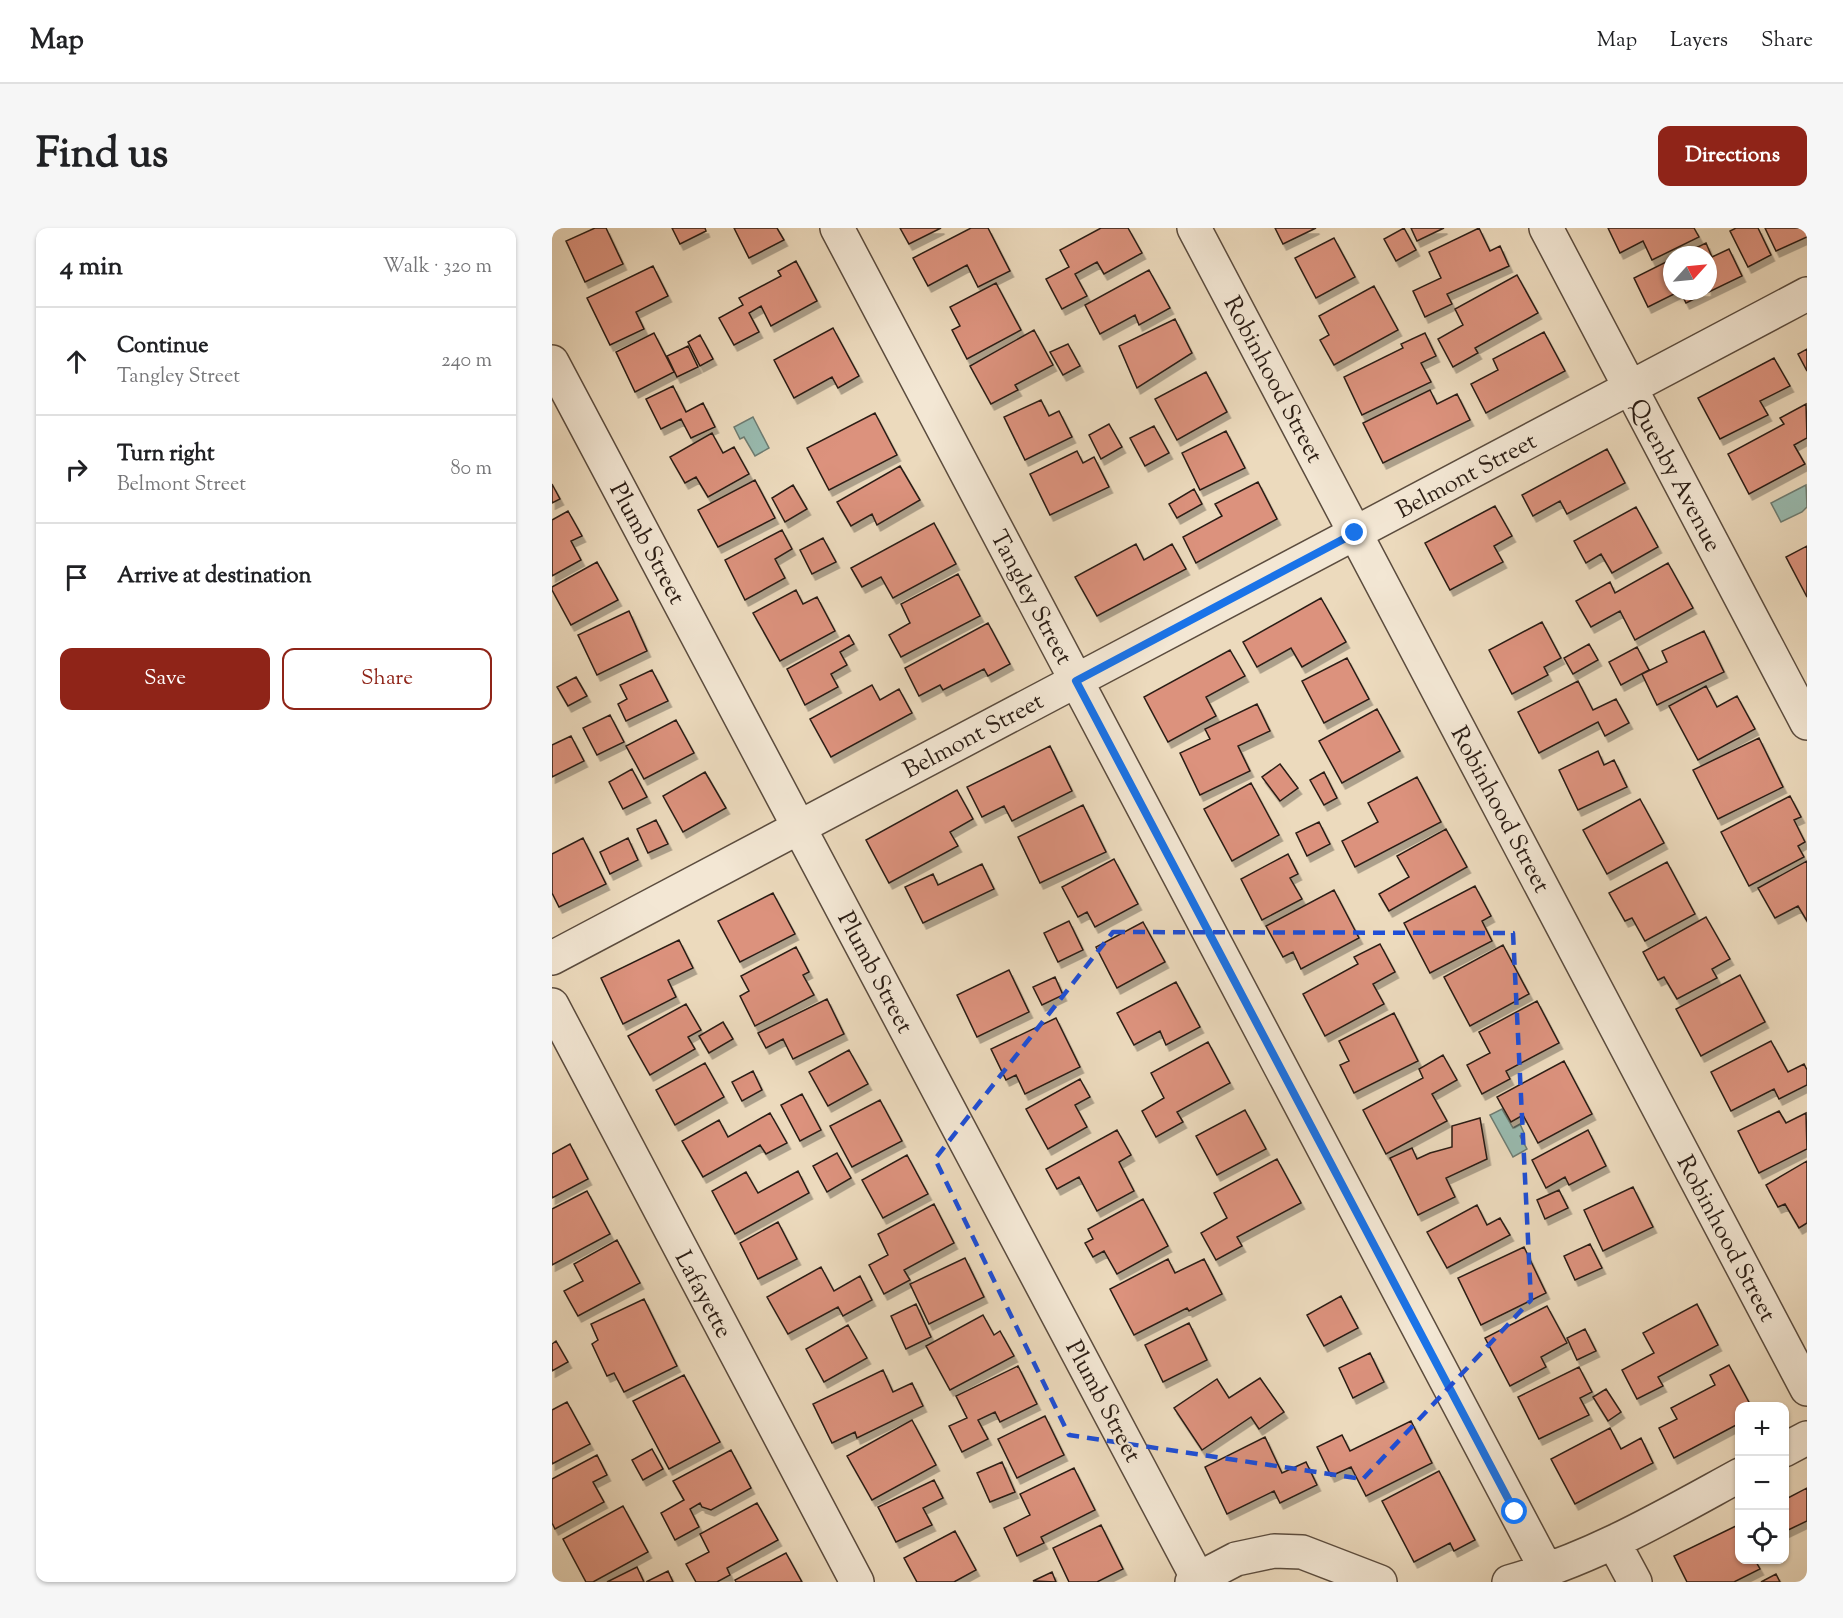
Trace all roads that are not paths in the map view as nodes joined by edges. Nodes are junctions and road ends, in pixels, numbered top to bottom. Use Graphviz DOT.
graph roads {
  1 [pos="837,228"];
  2 [pos="1194,228"];
  3 [pos="1546,228"];
  4 [pos="1807,294"];
  5 [pos="552,362"];
  6 [pos="1630,388"];
  7 [pos="1355,533"];
  8 [pos="1076,681"];
  9 [pos="1807,723"];
  10 [pos="799,827"];
  11 [pos="552,958"];
  12 [pos="552,1005"];
  13 [pos="1807,1389"];
  14 [pos="1807,1438"];
  15 [pos="1789,1448"];
  16 [pos="1735,1478"];
  17 [pos="1614,1543"];
  18 [pos="1546,1572"];
  19 [pos="1196,1581"];
  20 [pos="857,1582"];
  21 [pos="1380,1582"];
  22 [pos="1509,1582"];
  23 [pos="1635,1582"];
  1 -- 8 [label="street, Tangley Street"];
  2 -- 7 [label="street, Robinhood Street"];
  3 -- 6 [label="street, Quenby Avenue"];
  4 -- 6 [label="street, Belmont Street"];
  5 -- 10 [label="street, Plumb Street"];
  6 -- 7 [label="street, Belmont Street"];
  6 -- 9 [label="street, Quenby Avenue"];
  7 -- 8 [label="street, Belmont Street"];
  7 -- 13 [label="street, Robinhood Street"];
  8 -- 10 [label="street, Belmont Street"];
  8 -- 18 [label="street, Tangley Street"];
  10 -- 11 [label="street, Belmont Street"];
  10 -- 19 [label="street, Plumb Street"];
  12 -- 20 [label="street, Lafayette"];
  14 -- 15 [label="street"];
  16 -- 17 [label="street"];
  17 -- 18 [label="street"];
  17 -- 23 [label="street"];
  18 -- 22 [label="street"];
  19 -- 21 [label="street"];
}
